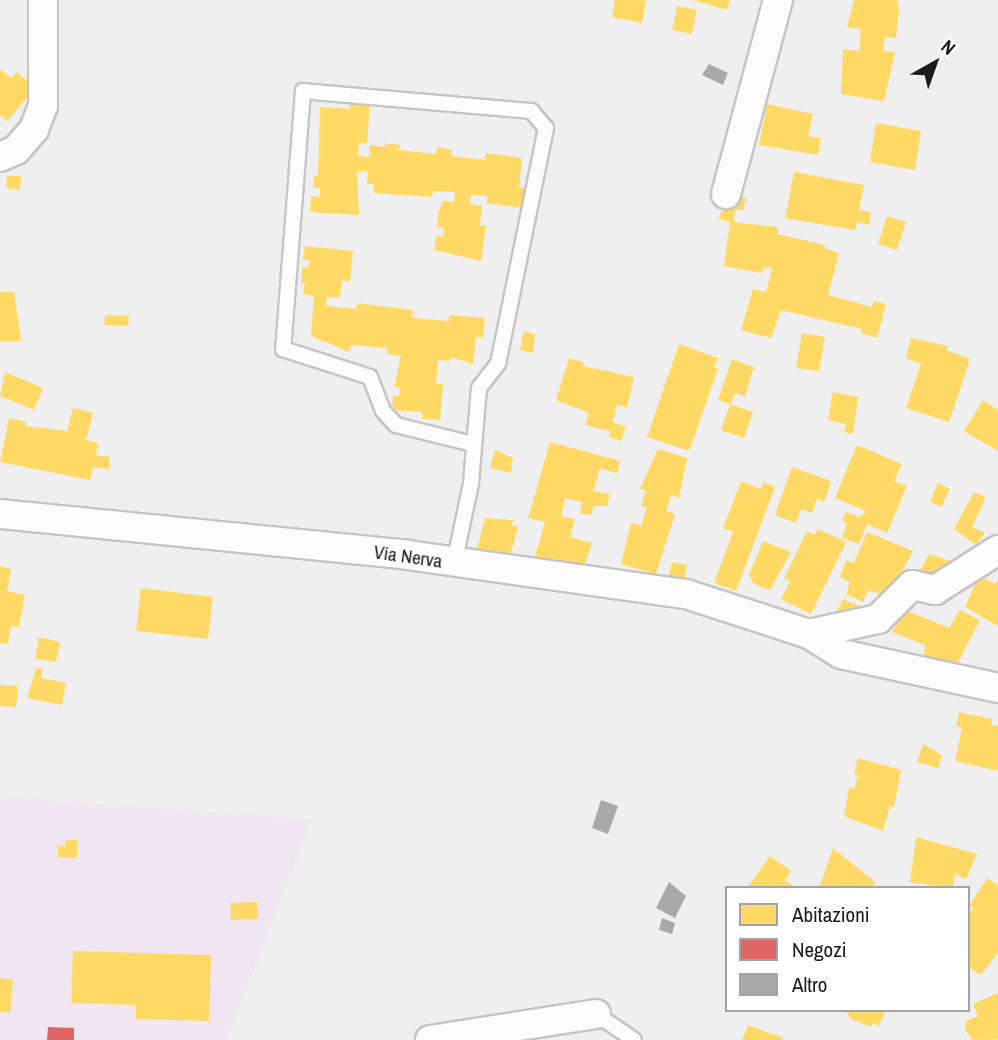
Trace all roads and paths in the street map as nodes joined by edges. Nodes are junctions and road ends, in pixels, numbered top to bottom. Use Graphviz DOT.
graph roads {
  1 [pos="43,0"];
  2 [pos="778,0"];
  3 [pos="0,157"];
  4 [pos="726,194"];
  5 [pos="473,444"];
  6 [pos="0,514"];
  7 [pos="998,550"];
  8 [pos="454,564"];
  9 [pos="809,634"];
  10 [pos="998,688"];
  11 [pos="596,1014"];
  12 [pos="430,1040"];
  13 [pos="634,1040"];
  1 -- 3 [label="street"];
  2 -- 4 [label="street"];
  5 -- 5 [label="lane"];
  5 -- 8 [label="lane"];
  6 -- 8 [label="street, Via Nerva"];
  7 -- 9 [label="street"];
  8 -- 9 [label="street, Via Nerva"];
  9 -- 10 [label="street, Via Nerva"];
  11 -- 12 [label="street"];
  11 -- 13 [label="lane"];
}
